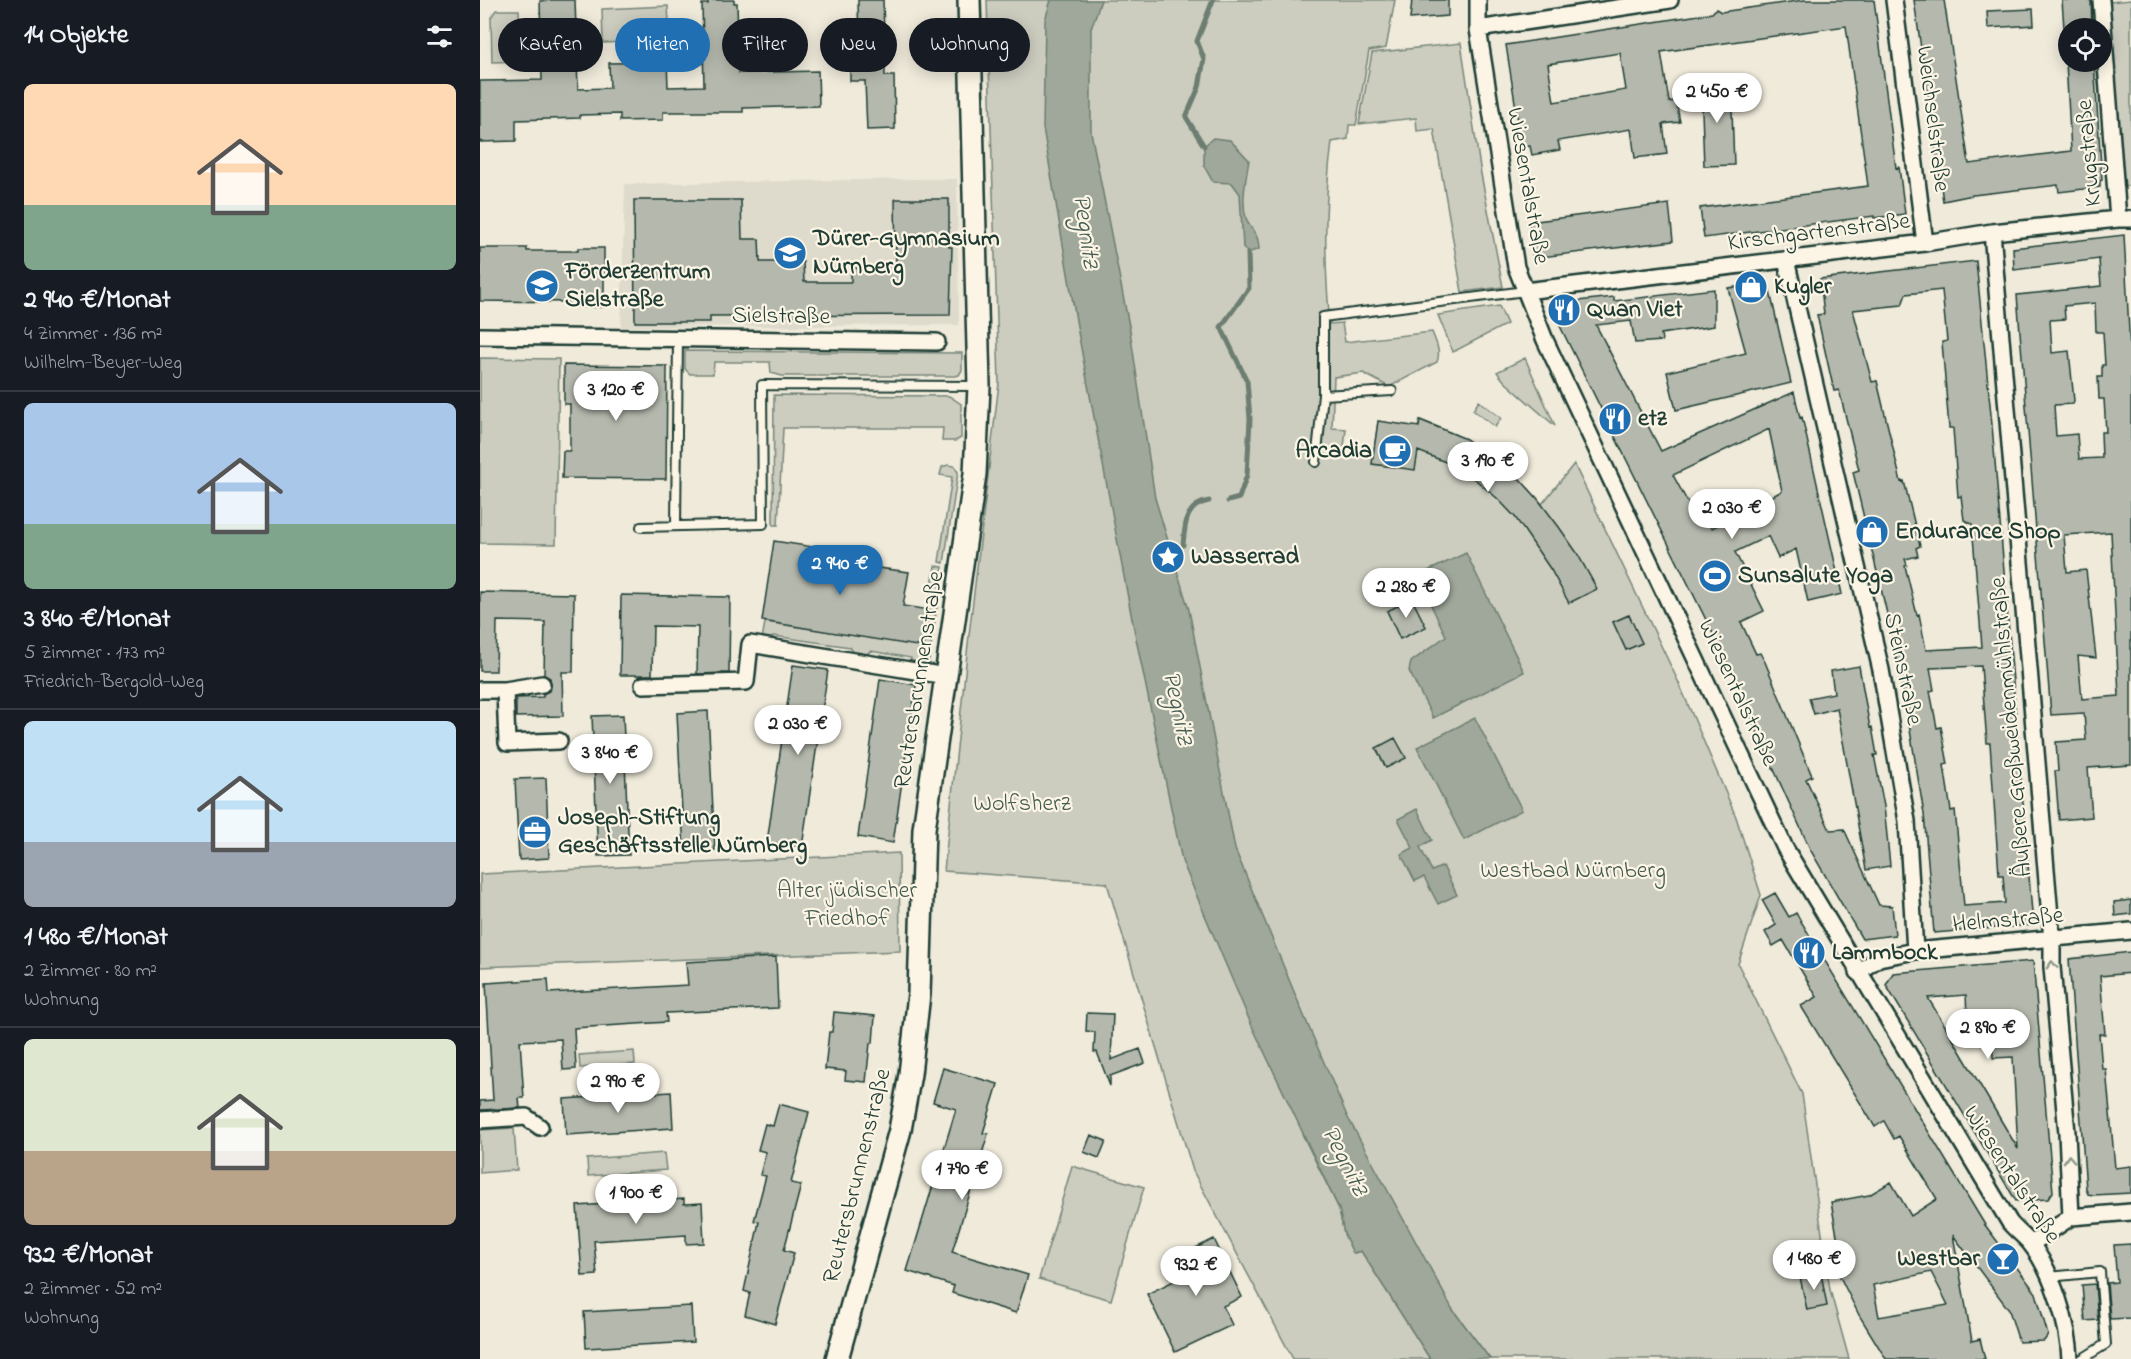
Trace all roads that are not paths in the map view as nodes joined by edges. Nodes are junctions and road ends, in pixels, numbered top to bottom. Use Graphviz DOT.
graph roads {
  1 [pos="969,0"];
  2 [pos="1478,0"];
  3 [pos="1670,0"];
  4 [pos="1894,0"];
  5 [pos="2101,0"];
  6 [pos="1478,29"];
  7 [pos="2125,219"];
  8 [pos="1992,232"];
  9 [pos="1925,243"];
  10 [pos="1786,260"];
  11 [pos="1525,291"];
  12 [pos="480,336"];
  13 [pos="678,339"];
  14 [pos="937,342"];
  15 [pos="979,386"];
  16 [pos="1392,391"];
  17 [pos="1323,395"];
  18 [pos="1316,462"];
  19 [pos="676,525"];
  20 [pos="641,527"];
  21 [pos="946,676"];
  22 [pos="542,684"];
  23 [pos="643,685"];
  24 [pos="480,690"];
  25 [pos="505,690"];
  26 [pos="559,741"];
  27 [pos="2131,931"];
  28 [pos="2052,940"];
  29 [pos="1915,951"];
  30 [pos="1858,972"];
  31 [pos="480,1120"];
  32 [pos="540,1127"];
  33 [pos="2131,1212"];
  34 [pos="2072,1217"];
  35 [pos="2031,1244"];
  36 [pos="2049,1276"];
  37 [pos="837,1359"];
  38 [pos="2070,1359"];
  39 [pos="2082,1359"];
  1 -- 15 [label="street, Reutersbrunnenstraße"];
  2 -- 6 [label="street, Wiesentalstraße"];
  3 -- 6 [label="street"];
  4 -- 9 [label="street, Weichselstraße"];
  5 -- 7 [label="street, Krugstraße"];
  6 -- 11 [label="street, Wiesentalstraße"];
  7 -- 8 [label="street, Kirschgartenstraße"];
  8 -- 9 [label="street, Kirschgartenstraße"];
  8 -- 28 [label="street, Äußere Großweidenmühlstraße"];
  9 -- 10 [label="street, Kirschgartenstraße"];
  10 -- 11 [label="street, Kirschgartenstraße"];
  10 -- 29 [label="street, Steinstraße"];
  11 -- 17 [label="lane"];
  11 -- 30 [label="street, Wiesentalstraße"];
  12 -- 13 [label="street, Sielstraße"];
  13 -- 14 [label="street, Sielstraße"];
  13 -- 19 [label="lane"];
  15 -- 19 [label="lane"];
  15 -- 21 [label="street, Reutersbrunnenstraße"];
  16 -- 17 [label="lane"];
  17 -- 18 [label="lane"];
  19 -- 20 [label="lane"];
  21 -- 23 [label="street"];
  21 -- 37 [label="street, Reutersbrunnenstraße"];
  22 -- 25 [label="street"];
  24 -- 25 [label="street"];
  25 -- 26 [label="street"];
  27 -- 28 [label="street, Helmstraße"];
  28 -- 29 [label="street, Helmstraße"];
  34 -- 28 [label="street, Äußere Großweidenmühlstraße, one-way"];
  29 -- 30 [label="street, Helmstraße"];
  30 -- 35 [label="street, Wiesentalstraße"];
  31 -- 32 [label="street"];
  33 -- 34 [label="street"];
  34 -- 35 [label="street"];
  35 -- 36 [label="street, Wiesentalstraße"];
  36 -- 38 [label="street, Wiesentalstraße"];
  36 -- 39 [label="lane"];
}
